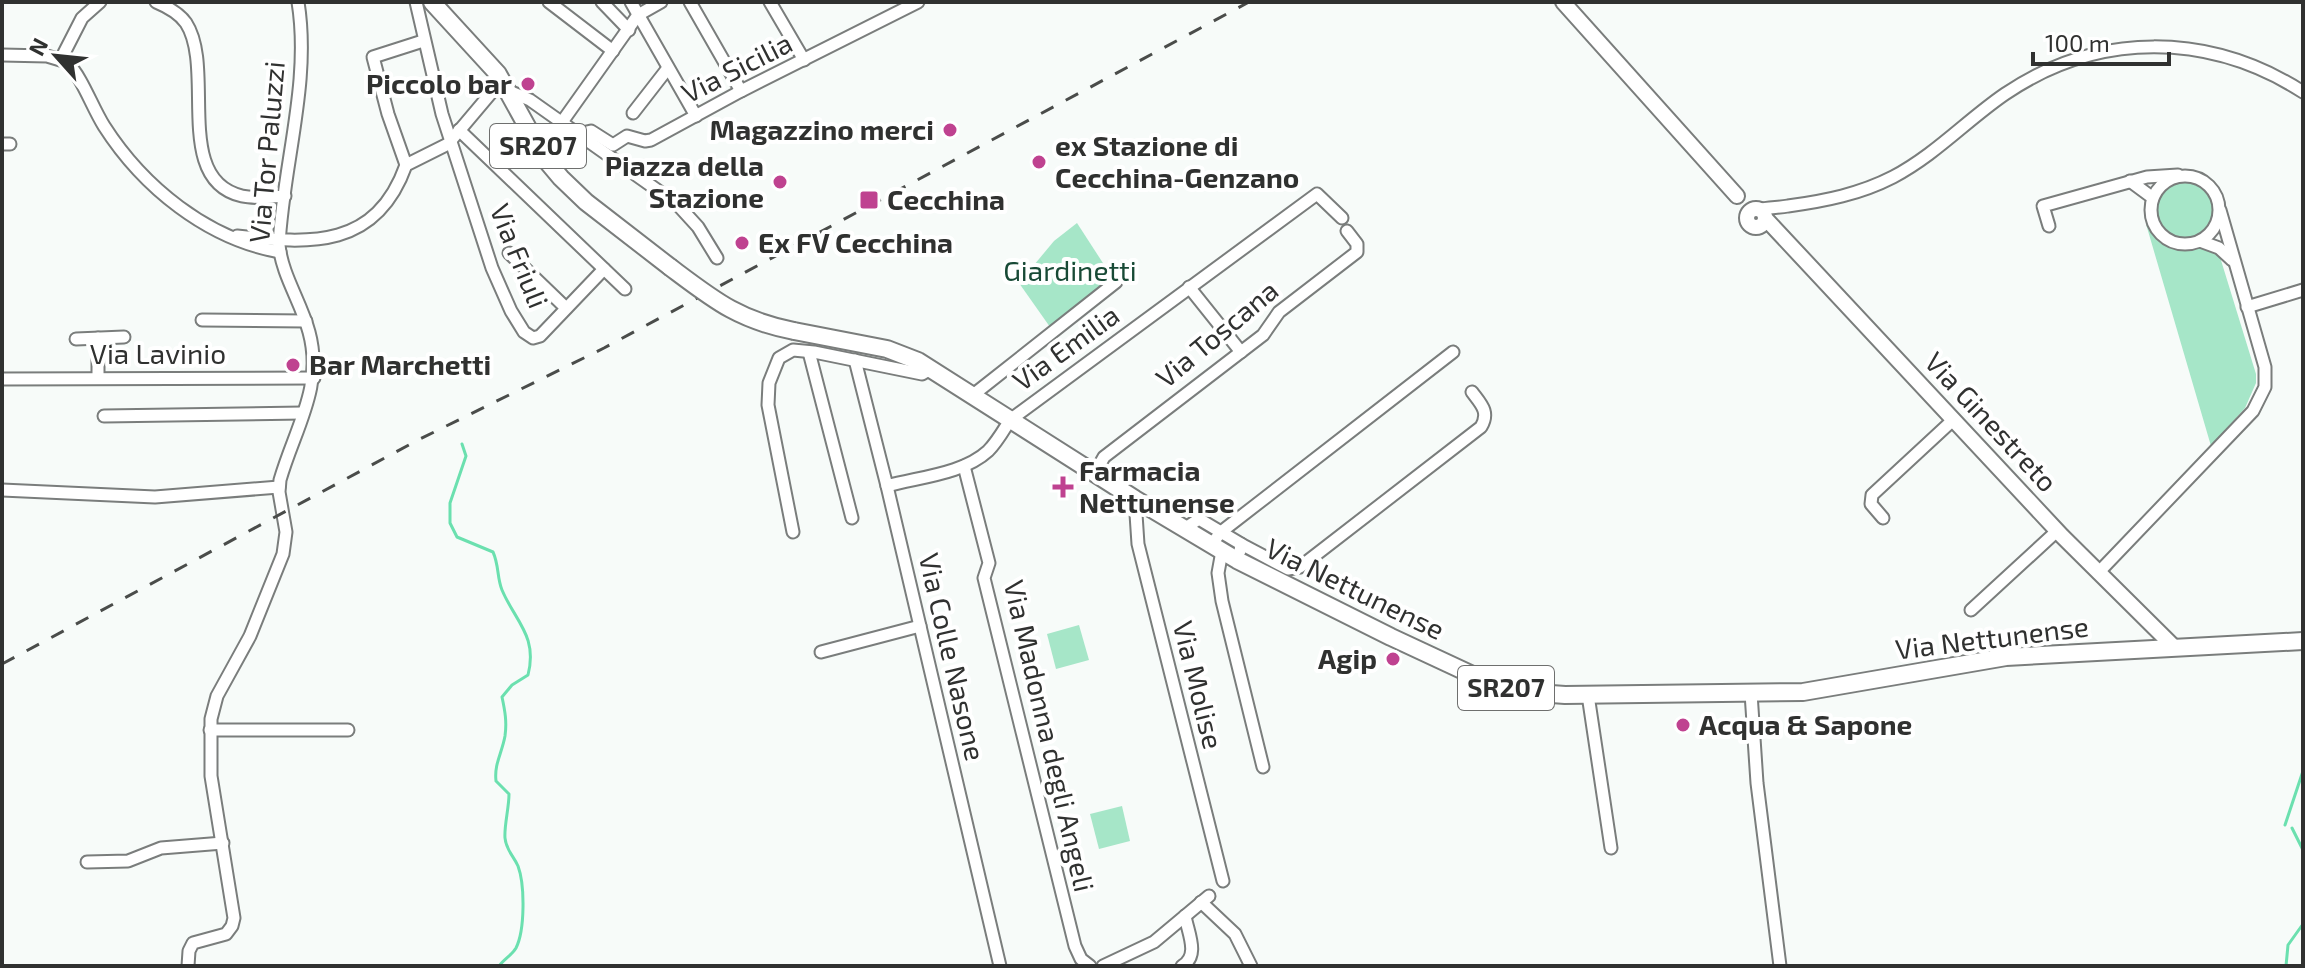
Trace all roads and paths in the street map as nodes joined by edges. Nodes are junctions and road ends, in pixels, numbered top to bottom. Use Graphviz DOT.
graph roads {
  1 [pos="100,2"];
  2 [pos="156,2"];
  3 [pos="298,2"];
  4 [pos="416,2"];
  5 [pos="432,2"];
  6 [pos="549,2"];
  7 [pos="602,2"];
  8 [pos="631,2"];
  9 [pos="661,2"];
  10 [pos="690,2"];
  11 [pos="770,2"];
  12 [pos="918,2"];
  13 [pos="1563,2"];
  14 [pos="903,6"];
  15 [pos="638,15"];
  16 [pos="629,30"];
  17 [pos="423,41"];
  18 [pos="613,51"];
  19 [pos="2,55"];
  20 [pos="61,59"];
  21 [pos="804,60"];
  22 [pos="668,68"];
  23 [pos="506,85"];
  24 [pos="741,91"];
  25 [pos="2303,92"];
  26 [pos="633,113"];
  27 [pos="696,116"];
  28 [pos="562,122"];
  29 [pos="578,134"];
  30 [pos="456,135"];
  31 [pos="470,139"];
  32 [pos="457,152"];
  33 [pos="406,165"];
  34 [pos="2184,175"];
  35 [pos="2130,181"];
  36 [pos="285,196"];
  37 [pos="2153,198"];
  38 [pos="2220,210"];
  39 [pos="1757,216"];
  40 [pos="1342,218"];
  41 [pos="2049,226"];
  42 [pos="1347,231"];
  43 [pos="226,233"];
  44 [pos="279,238"];
  45 [pos="2200,241"];
  46 [pos="280,252"];
  47 [pos="509,253"];
  48 [pos="717,258"];
  49 [pos="2232,260"];
  50 [pos="604,269"];
  51 [pos="1116,282"];
  52 [pos="1189,287"];
  53 [pos="625,289"];
  54 [pos="2303,290"];
  55 [pos="2247,307"];
  56 [pos="566,308"];
  57 [pos="202,320"];
  58 [pos="306,321"];
  59 [pos="124,337"];
  60 [pos="98,338"];
  61 [pos="76,339"];
  62 [pos="809,352"];
  63 [pos="1241,352"];
  64 [pos="1453,352"];
  65 [pos="855,360"];
  66 [pos="932,368"];
  67 [pos="98,378"];
  68 [pos="314,378"];
  69 [pos="2,379"];
  70 [pos="1472,392"];
  71 [pos="973,395"];
  72 [pos="303,413"];
  73 [pos="104,416"];
  74 [pos="1010,420"];
  75 [pos="1953,420"];
  76 [pos="964,466"];
  77 [pos="1095,473"];
  78 [pos="887,486"];
  79 [pos="279,487"];
  80 [pos="2,490"];
  81 [pos="1135,499"];
  82 [pos="852,518"];
  83 [pos="1883,518"];
  84 [pos="2057,531"];
  85 [pos="793,532"];
  86 [pos="1227,546"];
  87 [pos="2098,573"];
  88 [pos="1971,610"];
  89 [pos="920,626"];
  90 [pos="2279,641"];
  91 [pos="2303,641"];
  92 [pos="2173,646"];
  93 [pos="2303,651"];
  94 [pos="821,652"];
  95 [pos="1751,693"];
  96 [pos="1588,695"];
  97 [pos="210,730"];
  98 [pos="348,730"];
  99 [pos="1263,767"];
  100 [pos="223,843"];
  101 [pos="1611,848"];
  102 [pos="87,862"];
  103 [pos="1223,881"];
  104 [pos="1185,916"];
  105 [pos="188,966"];
  106 [pos="1000,966"];
  107 [pos="1090,966"];
  108 [pos="1103,966"];
  109 [pos="1182,966"];
  110 [pos="1251,966"];
  111 [pos="1780,966"];
  1 -- 20 [label="street"];
  2 -- 36 [label="street"];
  3 -- 36 [label="street, Via Tor Paluzzi"];
  4 -- 17 [label="street, Via Friuli"];
  5 -- 23 [label="main road, Via Nettunense / SR207"];
  6 -- 18 [label="street"];
  7 -- 16 [label="street"];
  8 -- 15 [label="street"];
  9 -- 15 [label="street"];
  10 -- 24 [label="street"];
  11 -- 21 [label="street"];
  12 -- 14 [label="street, Via Sicilia"];
  13 -- 39 [label="street, Via Ginestreto"];
  14 -- 21 [label="street, Via Sicilia"];
  15 -- 16 [label="street"];
  15 -- 22 [label="street"];
  16 -- 18 [label="street"];
  17 -- 30 [label="street, Via Friuli"];
  17 -- 33 [label="street"];
  18 -- 28 [label="street"];
  19 -- 20 [label="street"];
  20 -- 43 [label="street"];
  21 -- 24 [label="street, Via Sicilia"];
  22 -- 26 [label="street"];
  22 -- 27 [label="street"];
  23 -- 28 [label="street"];
  23 -- 30 [label="street"];
  23 -- 66 [label="main road, Via Nettunense / SR207, bridge"];
  24 -- 27 [label="street, Via Sicilia"];
  25 -- 39 [label="street"];
  27 -- 29 [label="street, Via Sicilia"];
  28 -- 29 [label="street"];
  29 -- 48 [label="street"];
  30 -- 31 [label="street"];
  30 -- 32 [label="street, Via Friuli"];
  30 -- 33 [label="street"];
  31 -- 32 [label="street"];
  31 -- 50 [label="street"];
  32 -- 56 [label="street, Via Friuli"];
  33 -- 44 [label="street"];
  34 -- 35 [label="street"];
  34 -- 37 [label="street"];
  34 -- 38 [label="street"];
  35 -- 37 [label="street"];
  35 -- 41 [label="street"];
  36 -- 44 [label="street, Via Tor Paluzzi"];
  37 -- 45 [label="street"];
  38 -- 45 [label="street"];
  38 -- 49 [label="street"];
  39 -- 75 [label="street, Via Ginestreto"];
  40 -- 52 [label="street, Via Emilia"];
  42 -- 63 [label="street, Via Toscana"];
  43 -- 44 [label="street"];
  43 -- 46 [label="street"];
  44 -- 46 [label="street, Via Tor Paluzzi"];
  45 -- 49 [label="street"];
  46 -- 58 [label="street, Via Tor Paluzzi"];
  47 -- 56 [label="street"];
  49 -- 55 [label="street"];
  50 -- 53 [label="street"];
  50 -- 56 [label="street"];
  51 -- 71 [label="street"];
  52 -- 63 [label="street"];
  52 -- 74 [label="street, Via Emilia"];
  54 -- 55 [label="street"];
  55 -- 87 [label="street"];
  57 -- 58 [label="street"];
  58 -- 68 [label="street, Via Tor Paluzzi"];
  59 -- 60 [label="street"];
  60 -- 61 [label="street"];
  60 -- 67 [label="street"];
  62 -- 65 [label="street"];
  62 -- 82 [label="street"];
  62 -- 85 [label="street"];
  63 -- 77 [label="street, Via Toscana"];
  64 -- 86 [label="street"];
  65 -- 66 [label="street"];
  65 -- 78 [label="street, Via Colle Nasone"];
  66 -- 71 [label="main road, Via Nettunense / SR207"];
  67 -- 68 [label="street, Via Lavinio"];
  67 -- 69 [label="street, Via Lavinio"];
  68 -- 72 [label="street, Via Tor Paluzzi"];
  70 -- 86 [label="street"];
  71 -- 74 [label="main road, Via Nettunense / SR207"];
  72 -- 73 [label="street"];
  72 -- 79 [label="street, Via Tor Paluzzi"];
  74 -- 76 [label="street"];
  74 -- 77 [label="main road, Via Nettunense / SR207"];
  75 -- 83 [label="street"];
  75 -- 84 [label="street, Via Ginestreto"];
  76 -- 78 [label="street"];
  76 -- 107 [label="street, Via Madonna degli Angeli"];
  77 -- 81 [label="main road, Via Nettunense / SR207"];
  78 -- 89 [label="street, Via Colle Nasone"];
  79 -- 80 [label="street"];
  79 -- 97 [label="street, Via Tor Paluzzi"];
  81 -- 86 [label="main road, Via Nettunense / SR207"];
  81 -- 103 [label="street, Via Molise"];
  84 -- 87 [label="street, Via Ginestreto"];
  84 -- 88 [label="street"];
  86 -- 96 [label="main road, Via Nettunense / SR207"];
  86 -- 99 [label="street"];
  87 -- 92 [label="street, Via Ginestreto"];
  89 -- 94 [label="street"];
  89 -- 106 [label="street, Via Colle Nasone"];
  90 -- 91 [label="main road, Via Nettunense / SR207"];
  90 -- 92 [label="main road, Via Nettunense / SR207"];
  90 -- 93 [label="street"];
  92 -- 95 [label="main road, Via Nettunense / SR207"];
  95 -- 96 [label="main road, Via Nettunense / SR207"];
  95 -- 111 [label="street"];
  96 -- 101 [label="street"];
  97 -- 98 [label="street"];
  97 -- 100 [label="street, Via Tor Paluzzi"];
  100 -- 102 [label="street"];
  100 -- 105 [label="street, Via Tor Paluzzi"];
  104 -- 108 [label="street"];
  104 -- 109 [label="street"];
  104 -- 110 [label="street"];
}
